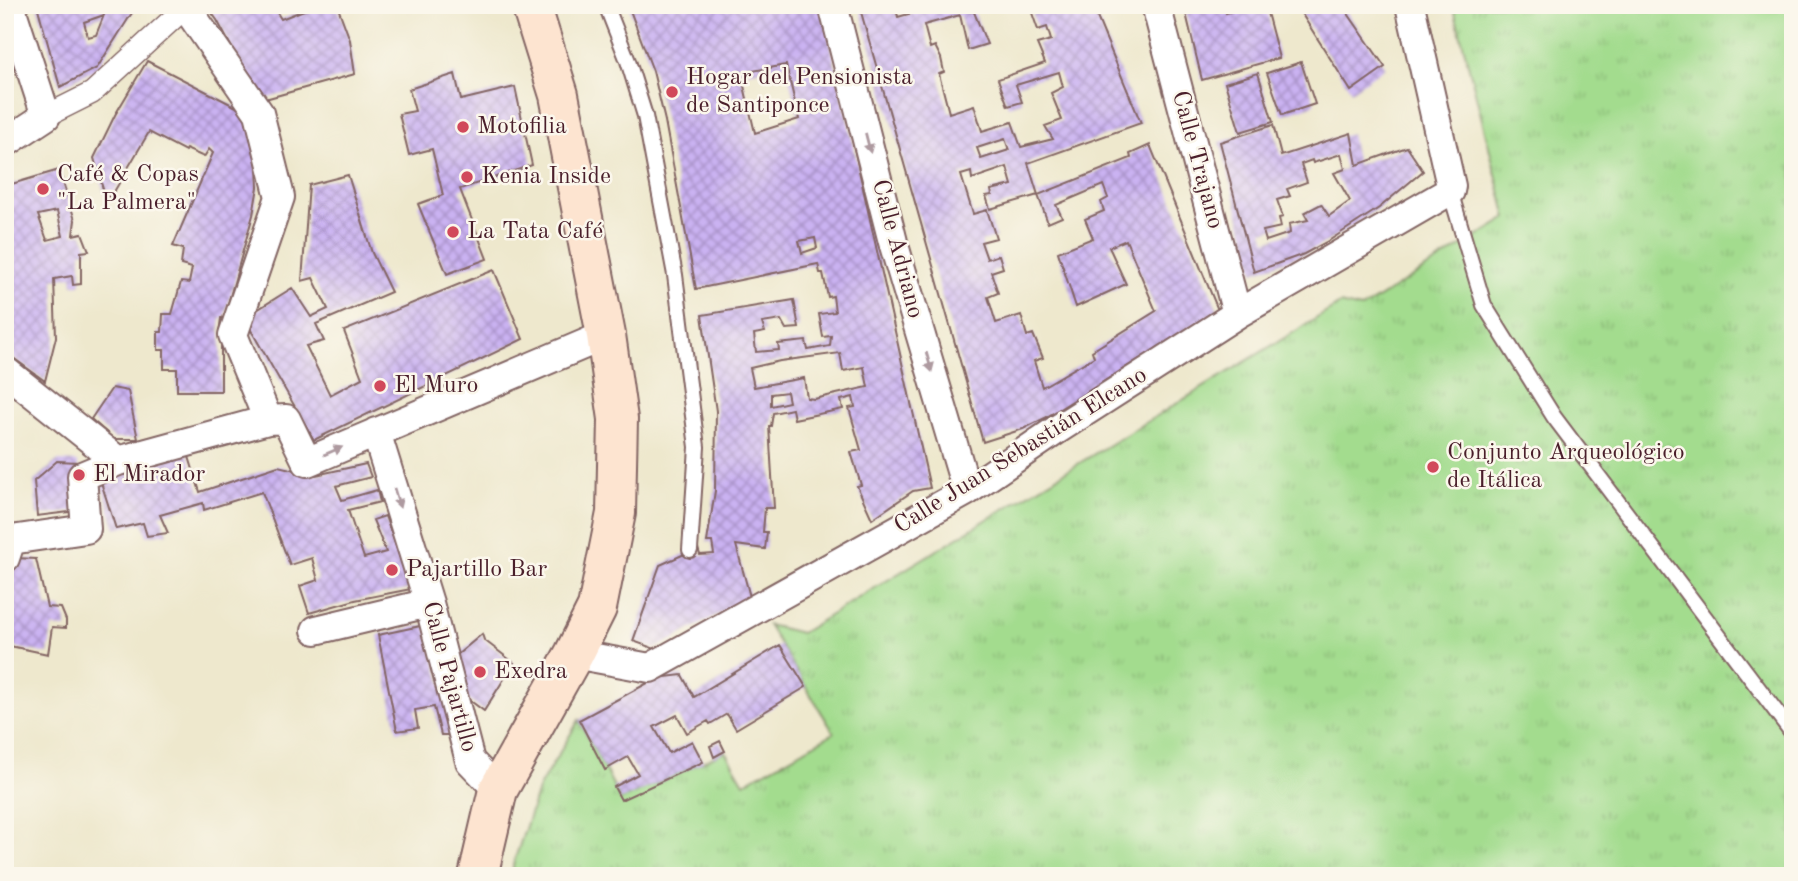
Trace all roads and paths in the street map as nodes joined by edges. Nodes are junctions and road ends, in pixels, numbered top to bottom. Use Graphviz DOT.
graph roads {
  1 [pos="10,5"];
  2 [pos="531,5"];
  3 [pos="606,5"];
  4 [pos="834,5"];
  5 [pos="1156,5"];
  6 [pos="1410,5"];
  7 [pos="187,6"];
  8 [pos="46,116"];
  9 [pos="5,143"];
  10 [pos="1451,189"];
  11 [pos="1237,314"];
  12 [pos="606,335"];
  13 [pos="5,371"];
  14 [pos="268,420"];
  15 [pos="376,432"];
  16 [pos="118,461"];
  17 [pos="967,491"];
  18 [pos="690,550"];
  19 [pos="5,558"];
  20 [pos="429,603"];
  21 [pos="316,630"];
  22 [pos="574,654"];
  23 [pos="1793,734"];
  24 [pos="498,790"];
  25 [pos="478,876"];
  1 -- 8 [label="street"];
  2 -- 12 [label="main road"];
  3 -- 18 [label="lane"];
  4 -- 17 [label="street, Calle Adriano, one-way"];
  5 -- 11 [label="street, Calle Trajano"];
  6 -- 10 [label="street"];
  7 -- 8 [label="street"];
  7 -- 14 [label="street"];
  8 -- 9 [label="street"];
  10 -- 11 [label="street, Calle Juan Sebastián Elcano"];
  10 -- 23 [label="lane"];
  11 -- 17 [label="street, Calle Juan Sebastián Elcano"];
  12 -- 15 [label="street"];
  12 -- 22 [label="main road"];
  13 -- 16 [label="street"];
  14 -- 15 [label="street, one-way"];
  14 -- 16 [label="street"];
  15 -- 20 [label="street, Calle Pajartillo, one-way"];
  16 -- 19 [label="street"];
  17 -- 22 [label="street, Calle Juan Sebastián Elcano"];
  20 -- 21 [label="street"];
  20 -- 24 [label="street, Calle Pajartillo"];
  22 -- 24 [label="main road"];
  24 -- 25 [label="main road"];
}
